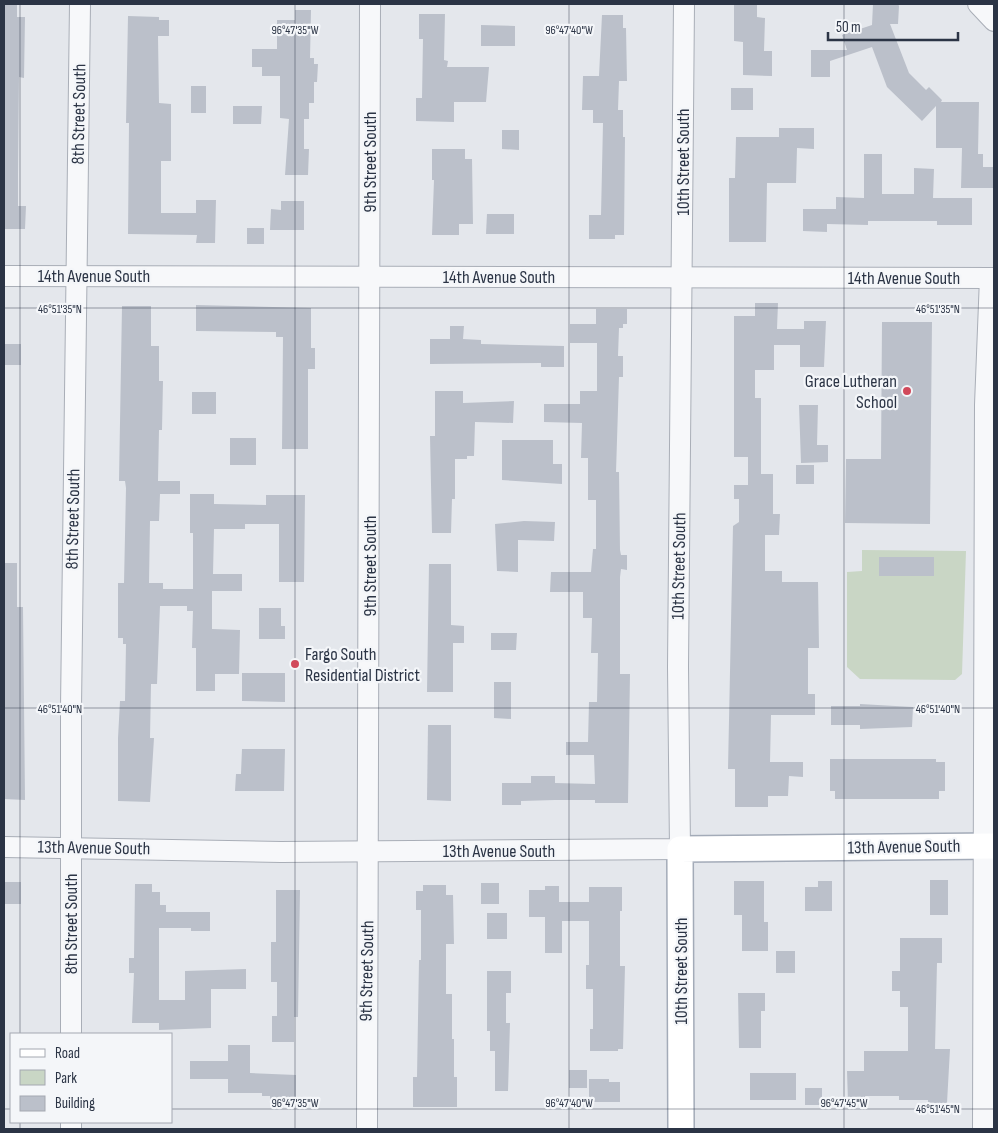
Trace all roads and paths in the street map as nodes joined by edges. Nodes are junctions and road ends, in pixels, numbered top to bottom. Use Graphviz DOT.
graph roads {
  1 [pos="80,4"];
  2 [pos="370,4"];
  3 [pos="684,4"];
  4 [pos="978,4"];
  5 [pos="994,21"];
  6 [pos="4,276"];
  7 [pos="77,276"];
  8 [pos="371,277"];
  9 [pos="682,277"];
  10 [pos="992,278"];
  11 [pos="989,846"];
  12 [pos="4,847"];
  13 [pos="71,848"];
  14 [pos="680,849"];
  15 [pos="368,852"];
  16 [pos="71,1033"];
  17 [pos="366,1129"];
  18 [pos="681,1129"];
  19 [pos="983,1129"];
  1 -- 7 [label="street, 8th Street South"];
  2 -- 8 [label="street, 9th Street South"];
  3 -- 9 [label="street, 10th Street South"];
  4 -- 5 [label="street"];
  6 -- 7 [label="street, 14th Avenue South"];
  7 -- 8 [label="street, 14th Avenue South"];
  7 -- 13 [label="street, 8th Street South"];
  8 -- 9 [label="street, 14th Avenue South"];
  8 -- 15 [label="street, 9th Street South"];
  9 -- 10 [label="street, 14th Avenue South"];
  9 -- 14 [label="street, 10th Street South"];
  10 -- 11 [label="street"];
  11 -- 14 [label="main road, 13th Avenue South"];
  11 -- 19 [label="street"];
  12 -- 13 [label="street, 13th Avenue South"];
  13 -- 15 [label="street, 13th Avenue South"];
  13 -- 16 [label="street, 8th Street South"];
  14 -- 15 [label="street, 13th Avenue South"];
  14 -- 18 [label="main road, 10th Street South"];
  15 -- 17 [label="street, 9th Street South"];
}
